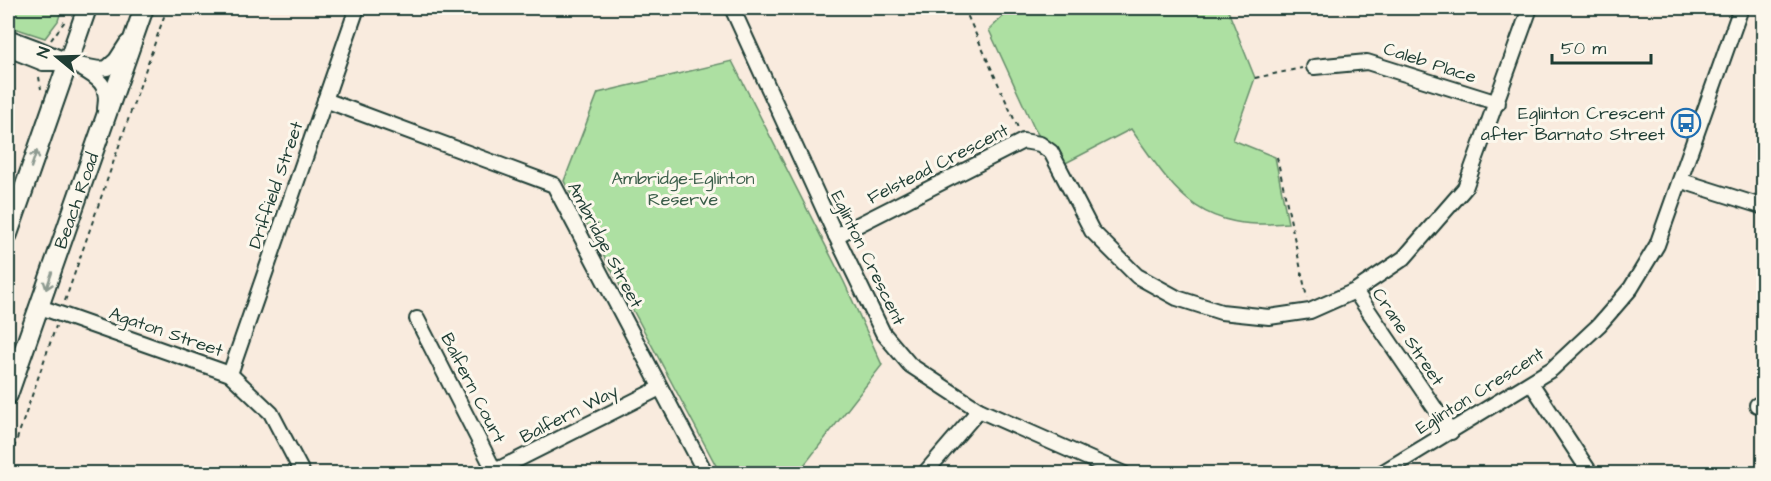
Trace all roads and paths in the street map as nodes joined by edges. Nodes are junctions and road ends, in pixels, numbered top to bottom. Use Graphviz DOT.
graph roads {
  1 [pos="87,8"];
  2 [pos="167,8"];
  3 [pos="357,8"];
  4 [pos="732,8"];
  5 [pos="964,8"];
  6 [pos="1530,8"];
  7 [pos="1741,8"];
  8 [pos="142,13"];
  9 [pos="67,18"];
  10 [pos="8,37"];
  11 [pos="8,49"];
  12 [pos="45,57"];
  13 [pos="67,63"];
  14 [pos="1314,67"];
  15 [pos="1255,78"];
  16 [pos="42,92"];
  17 [pos="325,100"];
  18 [pos="1497,103"];
  19 [pos="101,130"];
  20 [pos="1023,141"];
  21 [pos="1277,157"];
  22 [pos="1682,181"];
  23 [pos="1764,207"];
  24 [pos="8,234"];
  25 [pos="836,236"];
  26 [pos="1355,291"];
  27 [pos="40,307"];
  28 [pos="1310,311"];
  29 [pos="60,314"];
  30 [pos="417,320"];
  31 [pos="230,374"];
  32 [pos="1531,383"];
  33 [pos="660,388"];
  34 [pos="8,395"];
  35 [pos="980,410"];
  36 [pos="1451,432"];
  37 [pos="8,465"];
  38 [pos="495,472"];
  39 [pos="303,474"];
  40 [pos="706,474"];
  41 [pos="924,474"];
  42 [pos="1124,474"];
  43 [pos="1380,474"];
  44 [pos="1591,474"];
  1 -- 13 [label="main road"];
  2 -- 29 [label="path"];
  3 -- 17 [label="street, Driffield Street"];
  4 -- 25 [label="street, Eglinton Crescent"];
  5 -- 20 [label="path"];
  6 -- 18 [label="street, Felstead Crescent"];
  7 -- 22 [label="street, Eglinton Crescent"];
  8 -- 13 [label="street"];
  8 -- 19 [label="main road, Beach Road"];
  9 -- 12 [label="path"];
  10 -- 12 [label="street"];
  11 -- 12 [label="street"];
  12 -- 13 [label="street"];
  12 -- 16 [label="path"];
  13 -- 19 [label="street"];
  24 -- 13 [label="main road, one-way"];
  14 -- 15 [label="path"];
  14 -- 18 [label="street, Caleb Place"];
  17 -- 31 [label="street, Driffield Street"];
  17 -- 33 [label="street, Ambridge Street"];
  18 -- 26 [label="street, Felstead Crescent"];
  19 -- 27 [label="main road, Beach Road, one-way"];
  20 -- 25 [label="street, Felstead Crescent"];
  20 -- 28 [label="street, Felstead Crescent"];
  21 -- 28 [label="path"];
  22 -- 23 [label="street"];
  22 -- 32 [label="street, Eglinton Crescent"];
  25 -- 35 [label="street, Eglinton Crescent"];
  26 -- 28 [label="street, Felstead Crescent"];
  26 -- 36 [label="street, Crane Street"];
  27 -- 29 [label="street, Agaton Street"];
  27 -- 34 [label="main road, Beach Road"];
  29 -- 31 [label="street, Agaton Street"];
  29 -- 37 [label="path"];
  30 -- 38 [label="street, Balfern Court"];
  31 -- 39 [label="street, Agaton Street"];
  32 -- 36 [label="street, Eglinton Crescent"];
  32 -- 44 [label="street"];
  33 -- 38 [label="street, Balfern Way"];
  33 -- 40 [label="street, Ambridge Street"];
  35 -- 41 [label="street"];
  35 -- 42 [label="street, Eglinton Crescent"];
  36 -- 43 [label="street, Eglinton Crescent"];
}
